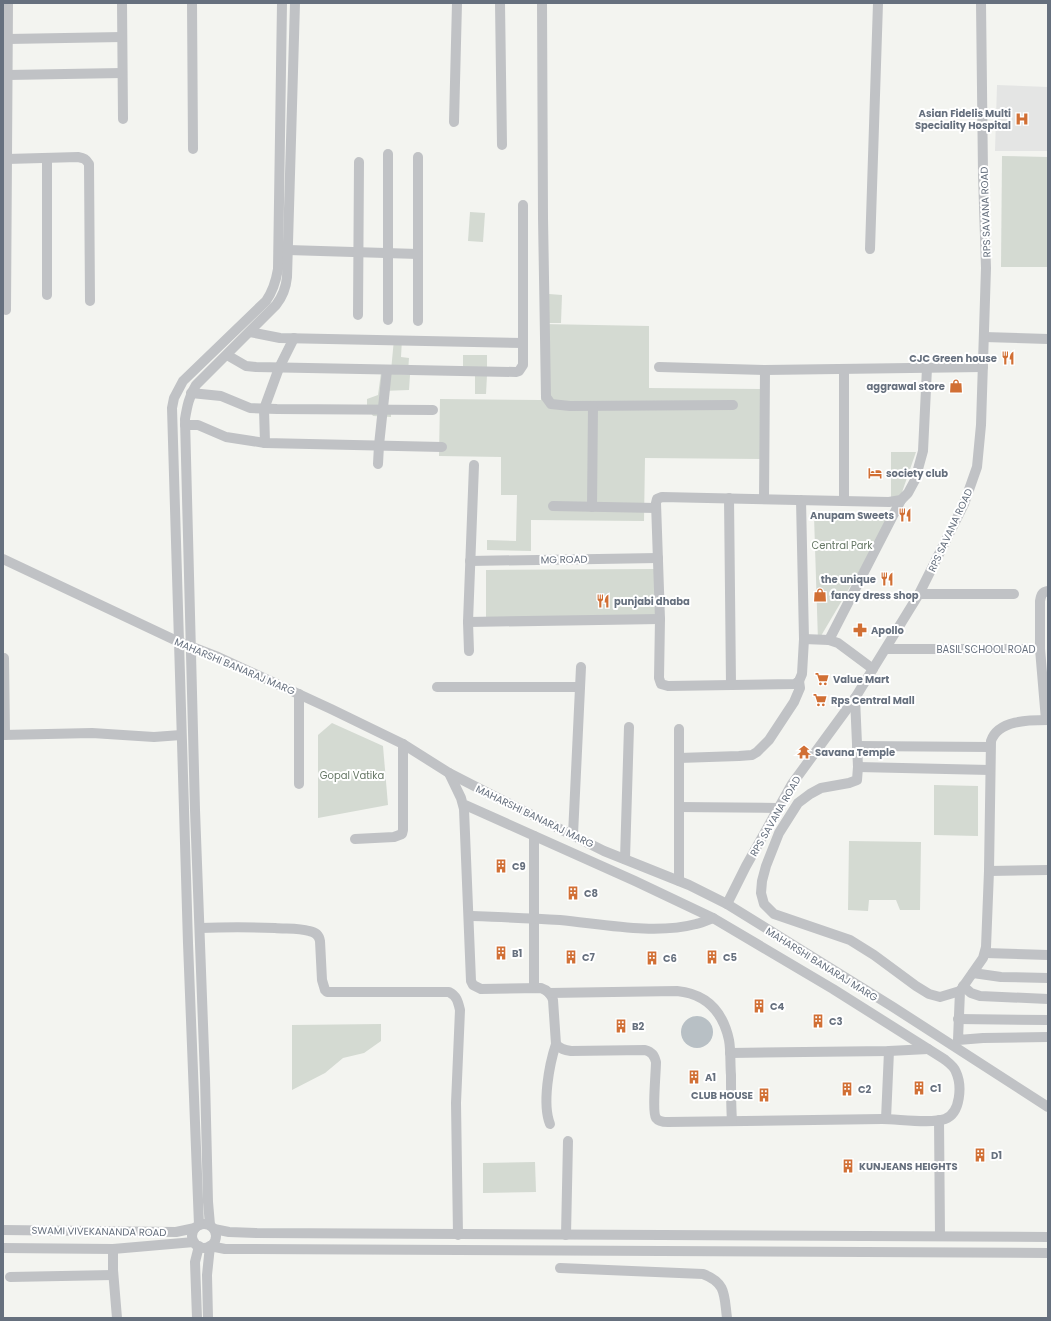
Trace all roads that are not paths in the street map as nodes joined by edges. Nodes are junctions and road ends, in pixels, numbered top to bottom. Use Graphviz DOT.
graph roads {
  1 [pos="8,3"];
  2 [pos="122,3"];
  3 [pos="192,3"];
  4 [pos="282,3"];
  5 [pos="295,3"];
  6 [pos="457,3"];
  7 [pos="500,3"];
  8 [pos="542,3"];
  9 [pos="878,3"];
  10 [pos="981,3"];
  11 [pos="122,37"];
  12 [pos="8,39"];
  13 [pos="122,73"];
  14 [pos="8,75"];
  15 [pos="123,119"];
  16 [pos="454,122"];
  17 [pos="502,145"];
  18 [pos="193,149"];
  19 [pos="388,154"];
  20 [pos="418,157"];
  21 [pos="47,158"];
  22 [pos="8,159"];
  23 [pos="359,162"];
  24 [pos="523,205"];
  25 [pos="870,249"];
  26 [pos="288,250"];
  27 [pos="358,252"];
  28 [pos="387,253"];
  29 [pos="418,254"];
  30 [pos="47,295"];
  31 [pos="90,301"];
  32 [pos="6,310"];
  33 [pos="358,315"];
  34 [pos="388,320"];
  35 [pos="418,321"];
  36 [pos="250,332"];
  37 [pos="984,337"];
  38 [pos="294,338"];
  39 [pos="1048,338"];
  40 [pos="523,343"];
  41 [pos="227,355"];
  42 [pos="659,367"];
  43 [pos="983,367"];
  44 [pos="279,368"];
  45 [pos="927,368"];
  46 [pos="844,369"];
  47 [pos="387,370"];
  48 [pos="765,370"];
  49 [pos="192,393"];
  50 [pos="733,405"];
  51 [pos="593,406"];
  52 [pos="264,409"];
  53 [pos="383,410"];
  54 [pos="433,410"];
  55 [pos="185,425"];
  56 [pos="265,443"];
  57 [pos="379,445"];
  58 [pos="442,446"];
  59 [pos="378,464"];
  60 [pos="474,465"];
  61 [pos="729,498"];
  62 [pos="764,499"];
  63 [pos="801,500"];
  64 [pos="844,500"];
  65 [pos="901,500"];
  66 [pos="553,506"];
  67 [pos="592,507"];
  68 [pos="656,508"];
  69 [pos="658,558"];
  70 [pos="3,559"];
  71 [pos="470,561"];
  72 [pos="1048,591"];
  73 [pos="919,594"];
  74 [pos="1014,594"];
  75 [pos="660,619"];
  76 [pos="468,622"];
  77 [pos="804,639"];
  78 [pos="829,640"];
  79 [pos="179,642"];
  80 [pos="191,647"];
  81 [pos="1040,648"];
  82 [pos="886,649"];
  83 [pos="469,651"];
  84 [pos="4,658"];
  85 [pos="581,667"];
  86 [pos="873,669"];
  87 [pos="799,681"];
  88 [pos="731,685"];
  89 [pos="437,687"];
  90 [pos="580,687"];
  91 [pos="299,694"];
  92 [pos="855,698"];
  93 [pos="1047,720"];
  94 [pos="629,727"];
  95 [pos="679,729"];
  96 [pos="4,735"];
  97 [pos="182,735"];
  98 [pos="403,744"];
  99 [pos="858,746"];
  100 [pos="990,747"];
  101 [pos="679,758"];
  102 [pos="858,767"];
  103 [pos="990,770"];
  104 [pos="449,773"];
  105 [pos="299,784"];
  106 [pos="463,804"];
  107 [pos="679,807"];
  108 [pos="778,808"];
  109 [pos="573,835"];
  110 [pos="534,836"];
  111 [pos="355,839"];
  112 [pos="625,859"];
  113 [pos="1048,870"];
  114 [pos="989,871"];
  115 [pos="679,881"];
  116 [pos="727,904"];
  117 [pos="469,916"];
  118 [pos="534,918"];
  119 [pos="713,918"];
  120 [pos="200,928"];
  121 [pos="984,953"];
  122 [pos="1048,955"];
  123 [pos="973,973"];
  124 [pos="1048,978"];
  125 [pos="534,988"];
  126 [pos="961,988"];
  127 [pos="549,993"];
  128 [pos="1048,999"];
  129 [pos="958,1019"];
  130 [pos="1048,1020"];
  131 [pos="1048,1037"];
  132 [pos="556,1044"];
  133 [pos="928,1049"];
  134 [pos="889,1051"];
  135 [pos="730,1053"];
  136 [pos="1048,1107"];
  137 [pos="886,1119"];
  138 [pos="939,1120"];
  139 [pos="732,1121"];
  140 [pos="550,1124"];
  141 [pos="568,1141"];
  142 [pos="197,1227"];
  143 [pos="212,1227"];
  144 [pos="3,1230"];
  145 [pos="458,1235"];
  146 [pos="566,1235"];
  147 [pos="940,1236"];
  148 [pos="1048,1237"];
  149 [pos="196,1244"];
  150 [pos="210,1246"];
  151 [pos="3,1248"];
  152 [pos="113,1249"];
  153 [pos="1048,1253"];
  154 [pos="560,1268"];
  155 [pos="113,1275"];
  156 [pos="10,1277"];
  157 [pos="117,1318"];
  158 [pos="197,1318"];
  159 [pos="208,1318"];
  160 [pos="727,1318"];
  1 -- 12 [label="street"];
  2 -- 11 [label="street"];
  3 -- 18 [label="street"];
  4 -- 79 [label="street"];
  5 -- 26 [label="street"];
  6 -- 16 [label="street"];
  7 -- 17 [label="street"];
  8 -- 51 [label="street"];
  9 -- 25 [label="street"];
  10 -- 37 [label="street, RPS SAVANA ROAD"];
  11 -- 12 [label="street"];
  11 -- 13 [label="street"];
  12 -- 14 [label="street"];
  13 -- 14 [label="street"];
  13 -- 15 [label="street"];
  14 -- 22 [label="street"];
  19 -- 28 [label="street"];
  20 -- 29 [label="street"];
  21 -- 22 [label="street"];
  21 -- 30 [label="street"];
  21 -- 31 [label="street"];
  22 -- 32 [label="street"];
  23 -- 27 [label="street"];
  24 -- 40 [label="street"];
  26 -- 27 [label="street"];
  26 -- 36 [label="street"];
  27 -- 28 [label="street"];
  27 -- 33 [label="street"];
  28 -- 29 [label="street"];
  28 -- 34 [label="street"];
  29 -- 35 [label="street"];
  36 -- 38 [label="street"];
  36 -- 41 [label="street"];
  37 -- 39 [label="street"];
  37 -- 43 [label="street, RPS SAVANA ROAD"];
  38 -- 40 [label="street"];
  38 -- 44 [label="street"];
  40 -- 47 [label="street"];
  41 -- 44 [label="street"];
  41 -- 49 [label="street"];
  42 -- 48 [label="street"];
  43 -- 45 [label="street"];
  43 -- 73 [label="street, RPS SAVANA ROAD"];
  44 -- 47 [label="street"];
  44 -- 52 [label="street"];
  45 -- 46 [label="street"];
  45 -- 65 [label="street"];
  46 -- 48 [label="street"];
  46 -- 64 [label="street"];
  47 -- 53 [label="street"];
  48 -- 62 [label="street"];
  49 -- 52 [label="street"];
  49 -- 55 [label="street"];
  50 -- 51 [label="street"];
  51 -- 67 [label="street"];
  52 -- 53 [label="street"];
  52 -- 56 [label="street"];
  53 -- 54 [label="street"];
  53 -- 57 [label="street"];
  55 -- 56 [label="street"];
  55 -- 80 [label="street"];
  56 -- 57 [label="street"];
  57 -- 58 [label="street"];
  57 -- 59 [label="street"];
  60 -- 71 [label="street"];
  61 -- 62 [label="street"];
  61 -- 68 [label="street"];
  61 -- 88 [label="street"];
  62 -- 63 [label="street"];
  63 -- 64 [label="street"];
  63 -- 77 [label="street"];
  64 -- 65 [label="street"];
  65 -- 78 [label="street"];
  66 -- 67 [label="street"];
  67 -- 68 [label="street"];
  68 -- 69 [label="street"];
  69 -- 71 [label="street, MG ROAD"];
  69 -- 75 [label="street"];
  70 -- 79 [label="street, MAHARSHI BANARAJ MARG"];
  71 -- 76 [label="street"];
  72 -- 81 [label="street"];
  73 -- 74 [label="street"];
  73 -- 82 [label="street, RPS SAVANA ROAD"];
  75 -- 76 [label="street"];
  75 -- 88 [label="street"];
  76 -- 83 [label="street"];
  77 -- 78 [label="street"];
  77 -- 87 [label="street"];
  78 -- 86 [label="street"];
  79 -- 80 [label="street, MAHARSHI BANARAJ MARG"];
  79 -- 97 [label="street"];
  80 -- 91 [label="street, MAHARSHI BANARAJ MARG"];
  80 -- 120 [label="street"];
  81 -- 82 [label="street, BASIL SCHOOL ROAD"];
  81 -- 93 [label="street, BASIL SCHOOL ROAD"];
  82 -- 86 [label="street, RPS SAVANA ROAD"];
  84 -- 96 [label="street"];
  85 -- 90 [label="street"];
  86 -- 92 [label="street, RPS SAVANA ROAD"];
  87 -- 88 [label="street"];
  87 -- 101 [label="street"];
  89 -- 90 [label="street"];
  90 -- 109 [label="street"];
  91 -- 98 [label="street, MAHARSHI BANARAJ MARG"];
  91 -- 105 [label="street"];
  92 -- 99 [label="street"];
  92 -- 108 [label="street, RPS SAVANA ROAD"];
  93 -- 100 [label="street"];
  94 -- 112 [label="street"];
  95 -- 101 [label="street"];
  96 -- 97 [label="street"];
  97 -- 142 [label="street"];
  98 -- 104 [label="street, MAHARSHI BANARAJ MARG"];
  98 -- 111 [label="street"];
  99 -- 100 [label="street"];
  99 -- 102 [label="street"];
  100 -- 103 [label="street"];
  101 -- 107 [label="street"];
  102 -- 103 [label="street"];
  102 -- 126 [label="street"];
  103 -- 114 [label="street"];
  104 -- 106 [label="street"];
  104 -- 109 [label="street, MAHARSHI BANARAJ MARG"];
  106 -- 110 [label="street"];
  106 -- 117 [label="street"];
  107 -- 108 [label="street"];
  107 -- 115 [label="street"];
  108 -- 116 [label="street, RPS SAVANA ROAD"];
  109 -- 112 [label="street, MAHARSHI BANARAJ MARG"];
  110 -- 118 [label="street"];
  110 -- 119 [label="street"];
  112 -- 115 [label="street, MAHARSHI BANARAJ MARG"];
  113 -- 114 [label="street"];
  114 -- 121 [label="street"];
  115 -- 116 [label="street, MAHARSHI BANARAJ MARG"];
  116 -- 136 [label="street, MAHARSHI BANARAJ MARG"];
  117 -- 118 [label="street"];
  117 -- 125 [label="street"];
  118 -- 119 [label="street"];
  118 -- 125 [label="street"];
  119 -- 133 [label="street"];
  120 -- 143 [label="street"];
  120 -- 145 [label="street"];
  121 -- 122 [label="street"];
  121 -- 123 [label="street"];
  123 -- 124 [label="street"];
  123 -- 126 [label="street"];
  125 -- 127 [label="street"];
  126 -- 128 [label="street"];
  126 -- 129 [label="street"];
  127 -- 132 [label="street"];
  127 -- 135 [label="street"];
  129 -- 130 [label="street"];
  129 -- 131 [label="street"];
  132 -- 139 [label="street"];
  132 -- 140 [label="street"];
  133 -- 134 [label="street"];
  133 -- 138 [label="street"];
  134 -- 135 [label="street"];
  134 -- 137 [label="street"];
  135 -- 139 [label="street"];
  137 -- 138 [label="street"];
  137 -- 139 [label="street"];
  138 -- 147 [label="street"];
  141 -- 146 [label="street"];
  142 -- 143 [label="street"];
  142 -- 144 [label="street, SWAMI VIVEKANANDA ROAD"];
  142 -- 149 [label="street"];
  143 -- 145 [label="street"];
  143 -- 150 [label="street"];
  145 -- 146 [label="street"];
  146 -- 147 [label="street"];
  147 -- 148 [label="street"];
  149 -- 150 [label="street"];
  149 -- 152 [label="street"];
  149 -- 158 [label="street"];
  150 -- 153 [label="street"];
  150 -- 159 [label="street"];
  151 -- 152 [label="street"];
  152 -- 155 [label="street"];
  154 -- 160 [label="street"];
  155 -- 156 [label="street"];
  155 -- 157 [label="street"];
}
